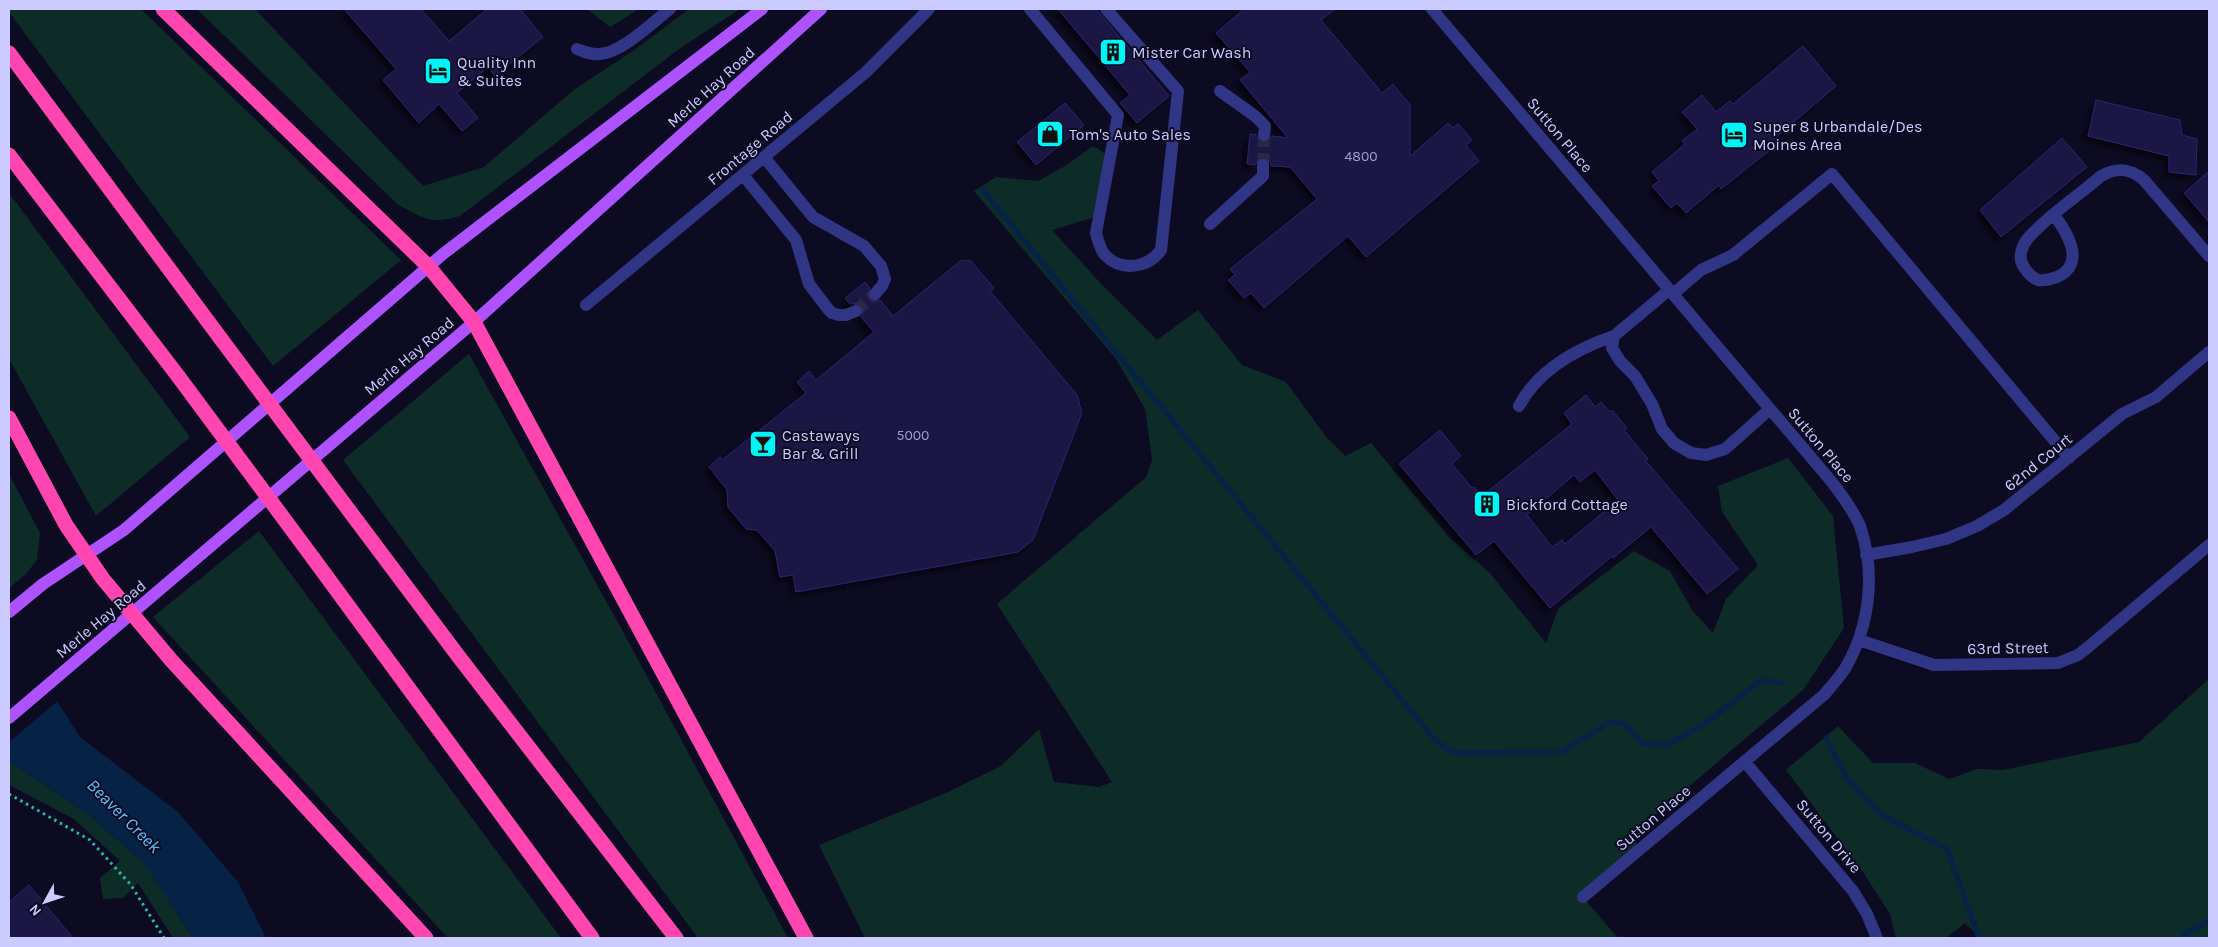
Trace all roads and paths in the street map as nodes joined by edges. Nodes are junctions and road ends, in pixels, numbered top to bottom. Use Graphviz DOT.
graph roads {
  1 [pos="163,9"];
  2 [pos="670,9"];
  3 [pos="762,9"];
  4 [pos="821,9"];
  5 [pos="929,9"];
  6 [pos="1030,9"];
  7 [pos="1106,9"];
  8 [pos="1432,9"];
  9 [pos="577,49"];
  10 [pos="9,53"];
  11 [pos="1220,91"];
  12 [pos="1264,136"];
  13 [pos="9,154"];
  14 [pos="764,157"];
  15 [pos="1263,165"];
  16 [pos="742,175"];
  17 [pos="2054,215"];
  18 [pos="1210,224"];
  19 [pos="2209,256"];
  20 [pos="429,267"];
  21 [pos="1671,292"];
  22 [pos="875,294"];
  23 [pos="586,305"];
  24 [pos="856,311"];
  25 [pos="474,322"];
  26 [pos="1614,336"];
  27 [pos="2209,352"];
  28 [pos="1519,406"];
  29 [pos="1770,409"];
  30 [pos="9,418"];
  31 [pos="2069,458"];
  32 [pos="2209,545"];
  33 [pos="1866,555"];
  34 [pos="86,556"];
  35 [pos="9,612"];
  36 [pos="132,614"];
  37 [pos="1859,640"];
  38 [pos="9,718"];
  39 [pos="1745,762"];
  40 [pos="9,794"];
  41 [pos="1583,897"];
  42 [pos="164,938"];
  43 [pos="426,938"];
  44 [pos="592,938"];
  45 [pos="676,938"];
  46 [pos="806,938"];
  47 [pos="1877,938"];
  1 -- 20 [label="highway"];
  2 -- 9 [label="street"];
  3 -- 20 [label="main road, Merle Hay Road"];
  4 -- 25 [label="main road, Merle Hay Road"];
  5 -- 14 [label="street, Frontage Road"];
  6 -- 7 [label="street"];
  8 -- 21 [label="street, Sutton Place"];
  10 -- 45 [label="highway, bridge"];
  11 -- 12 [label="street"];
  13 -- 44 [label="highway, bridge"];
  14 -- 16 [label="street, Frontage Road"];
  14 -- 22 [label="street"];
  15 -- 18 [label="street"];
  16 -- 23 [label="street, Frontage Road"];
  16 -- 24 [label="street"];
  17 -- 17 [label="street"];
  17 -- 19 [label="street"];
  20 -- 25 [label="highway"];
  20 -- 34 [label="main road, Merle Hay Road"];
  21 -- 26 [label="street"];
  21 -- 29 [label="street, Sutton Place"];
  21 -- 31 [label="street"];
  25 -- 36 [label="main road, Merle Hay Road"];
  25 -- 46 [label="highway"];
  26 -- 28 [label="street"];
  26 -- 29 [label="street"];
  27 -- 31 [label="street, 62nd Court"];
  29 -- 33 [label="street, Sutton Place"];
  30 -- 34 [label="highway"];
  31 -- 33 [label="street, 62nd Court"];
  32 -- 37 [label="street, 63rd Street"];
  33 -- 37 [label="street, Sutton Place"];
  34 -- 35 [label="main road, Merle Hay Road"];
  34 -- 36 [label="highway"];
  36 -- 38 [label="main road, Merle Hay Road"];
  36 -- 43 [label="highway"];
  37 -- 39 [label="street, Sutton Place"];
  39 -- 41 [label="street, Sutton Place"];
  39 -- 47 [label="street, Sutton Drive"];
  40 -- 42 [label="path"];
}
